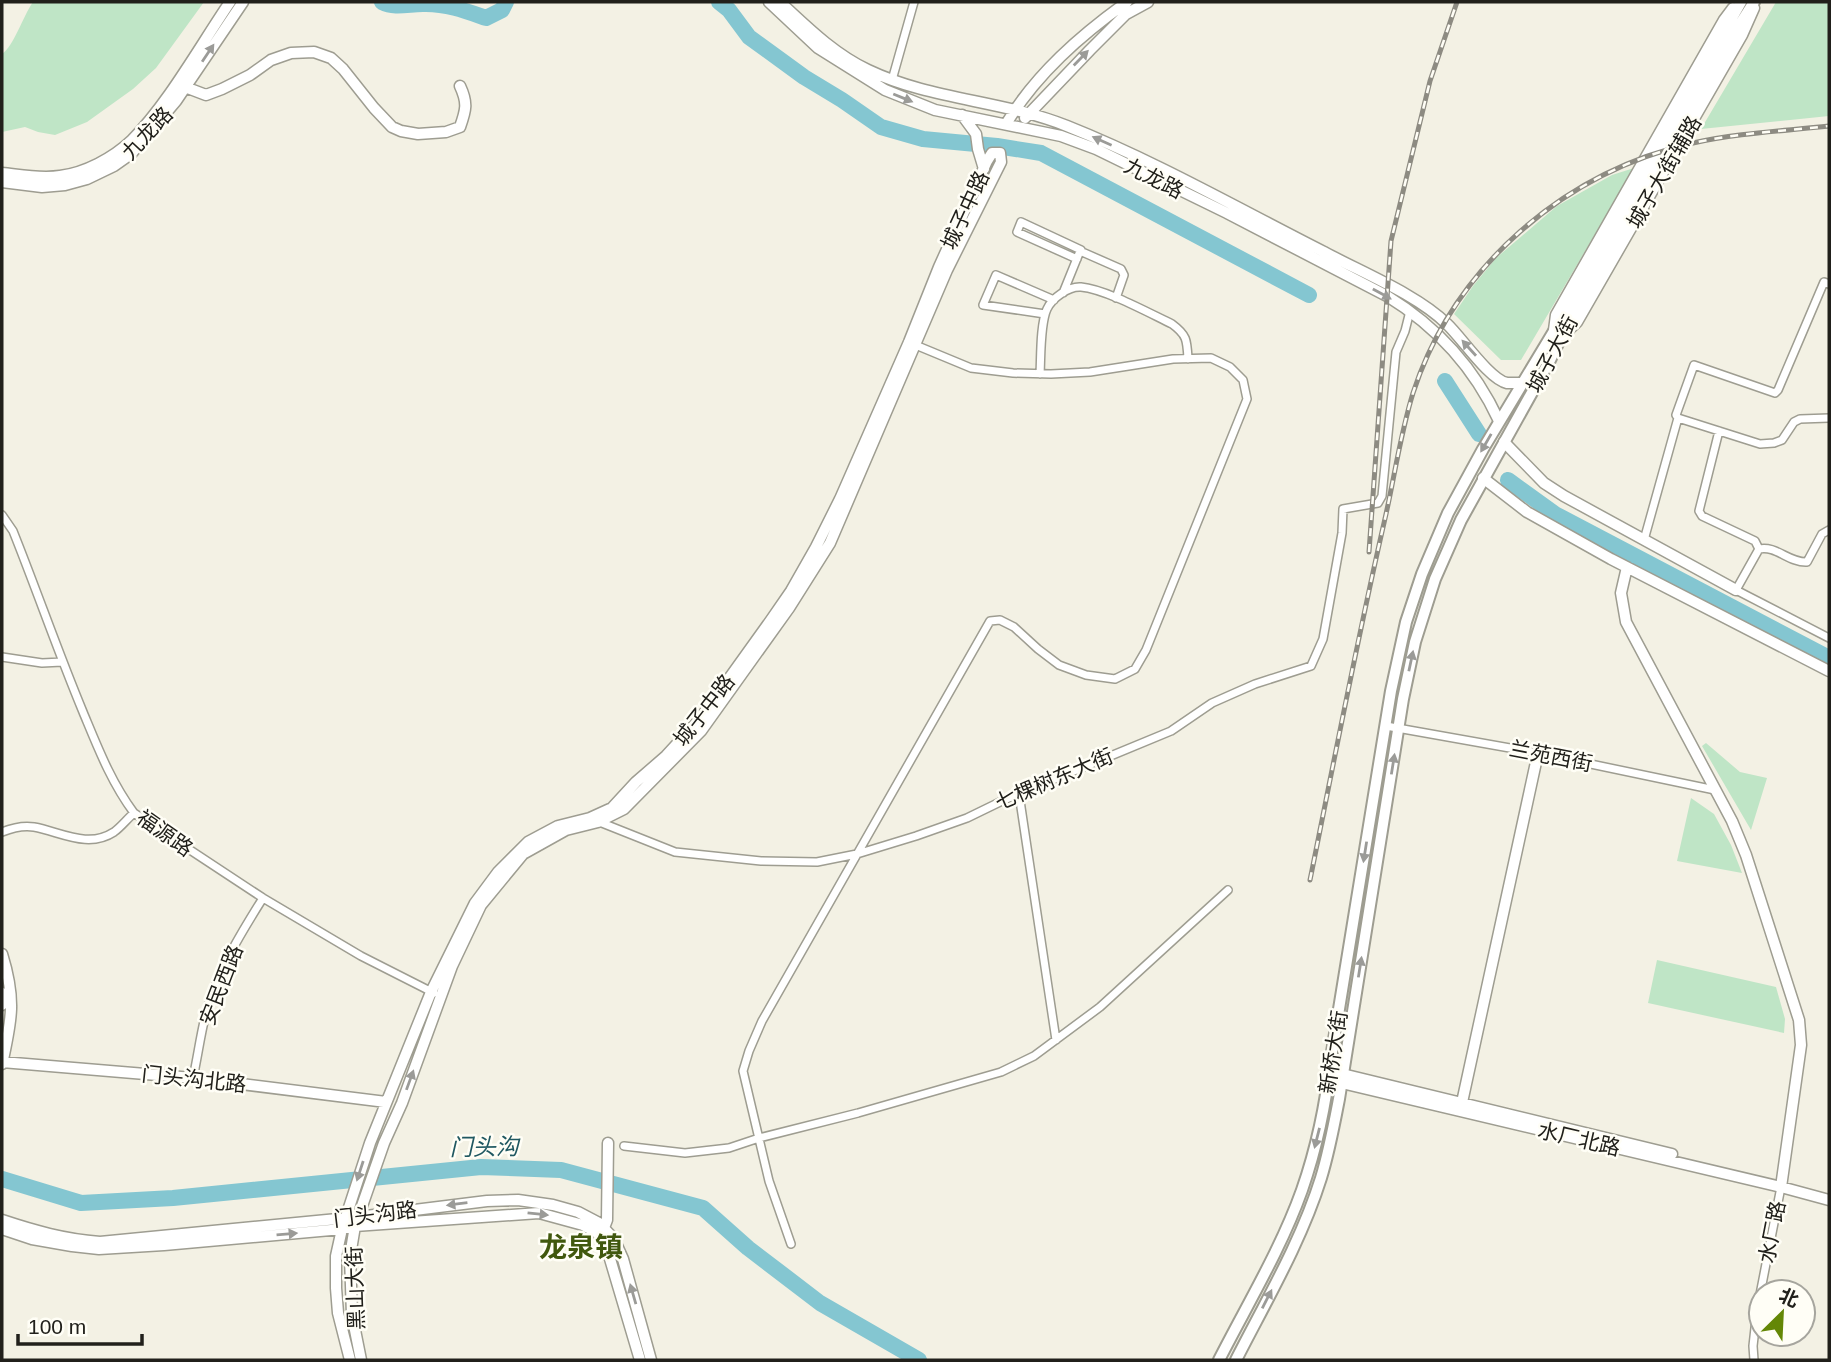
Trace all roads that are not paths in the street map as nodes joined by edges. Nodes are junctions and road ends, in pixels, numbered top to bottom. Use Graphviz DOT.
graph roads {
  1 [pos="230,2"];
  2 [pos="243,2"];
  3 [pos="769,2"];
  4 [pos="780,2"];
  5 [pos="914,2"];
  6 [pos="1127,2"];
  7 [pos="1149,2"];
  8 [pos="1740,2"];
  9 [pos="1756,2"];
  10 [pos="892,80"];
  11 [pos="460,86"];
  12 [pos="185,87"];
  13 [pos="1015,109"];
  14 [pos="1028,113"];
  15 [pos="962,115"];
  16 [pos="1006,124"];
  17 [pos="1019,127"];
  18 [pos="984,169"];
  19 [pos="2,173"];
  20 [pos="2,182"];
  21 [pos="1079,255"];
  22 [pos="1070,277"];
  23 [pos="1829,284"];
  24 [pos="1098,291"];
  25 [pos="1063,293"];
  26 [pos="1116,298"];
  27 [pos="1054,300"];
  28 [pos="1410,311"];
  29 [pos="1045,314"];
  30 [pos="1558,334"];
  31 [pos="912,344"];
  32 [pos="1188,359"];
  33 [pos="1040,374"];
  34 [pos="1523,383"];
  35 [pos="1678,418"];
  36 [pos="1829,418"];
  37 [pos="1499,421"];
  38 [pos="1719,431"];
  39 [pos="1504,442"];
  40 [pos="1483,478"];
  41 [pos="2,515"];
  42 [pos="1829,530"];
  43 [pos="1644,540"];
  44 [pos="1759,549"];
  45 [pos="1627,567"];
  46 [pos="1736,590"];
  47 [pos="1829,638"];
  48 [pos="2,657"];
  49 [pos="62,662"];
  50 [pos="1829,671"];
  51 [pos="1392,727"];
  52 [pos="1538,753"];
  53 [pos="1715,790"];
  54 [pos="1019,793"];
  55 [pos="134,813"];
  56 [pos="594,820"];
  57 [pos="2,832"];
  58 [pos="857,854"];
  59 [pos="1228,890"];
  60 [pos="263,898"];
  61 [pos="2,954"];
  62 [pos="2,993"];
  63 [pos="436,994"];
  64 [pos="2,1005"];
  65 [pos="1056,1040"];
  66 [pos="2,1062"];
  67 [pos="1329,1075"];
  68 [pos="193,1078"];
  69 [pos="1342,1078"];
  70 [pos="386,1102"];
  71 [pos="1461,1107"];
  72 [pos="759,1138"];
  73 [pos="608,1143"];
  74 [pos="624,1146"];
  75 [pos="1782,1184"];
  76 [pos="1829,1193"];
  77 [pos="366,1198"];
  78 [pos="1829,1200"];
  79 [pos="345,1218"];
  80 [pos="2,1220"];
  81 [pos="356,1221"];
  82 [pos="2,1229"];
  83 [pos="342,1229"];
  84 [pos="602,1233"];
  85 [pos="791,1244"];
  86 [pos="351,1360"];
  87 [pos="361,1360"];
  88 [pos="640,1360"];
  89 [pos="651,1360"];
  90 [pos="1219,1360"];
  91 [pos="1237,1360"];
  92 [pos="1754,1360"];
  1 -- 19 [label="street, 九龙路"];
  12 -- 2 [label="street, 九龙路, one-way"];
  3 -- 15 [label="street, 九龙路, one-way"];
  4 -- 10 [label="street, 九龙路"];
  5 -- 10 [label="street"];
  6 -- 13 [label="street"];
  14 -- 7 [label="street, one-way"];
  8 -- 30 [label="main road, 城子大街"];
  9 -- 30 [label="main road, 城子大街"];
  10 -- 13 [label="street, 九龙路"];
  11 -- 12 [label="street"];
  12 -- 20 [label="street, 九龙路"];
  13 -- 14 [label="street, 九龙路"];
  13 -- 16 [label="street"];
  14 -- 17 [label="street"];
  34 -- 14 [label="street, 九龙路, one-way"];
  15 -- 16 [label="street, 九龙路"];
  15 -- 18 [label="street"];
  16 -- 17 [label="street, 九龙路"];
  17 -- 28 [label="street, 九龙路, one-way"];
  18 -- 31 [label="street, 城子中路"];
  18 -- 31 [label="street, 城子中路"];
  21 -- 21 [label="street"];
  21 -- 22 [label="street"];
  21 -- 26 [label="street"];
  22 -- 24 [label="street"];
  22 -- 25 [label="street"];
  23 -- 35 [label="street"];
  24 -- 25 [label="street"];
  24 -- 26 [label="street"];
  25 -- 27 [label="street"];
  26 -- 32 [label="street"];
  27 -- 29 [label="street"];
  27 -- 29 [label="street"];
  28 -- 37 [label="street, 九龙路"];
  28 -- 54 [label="street, 七棵树东大街"];
  29 -- 33 [label="street"];
  30 -- 34 [label="main road, 城子大街"];
  30 -- 39 [label="main road, 城子大街"];
  31 -- 33 [label="street"];
  31 -- 56 [label="street, 城子中路"];
  32 -- 33 [label="street"];
  32 -- 58 [label="street"];
  34 -- 37 [label="main road, 城子大街"];
  35 -- 38 [label="street"];
  35 -- 43 [label="street"];
  36 -- 38 [label="street"];
  37 -- 51 [label="main road, 城子大街, one-way"];
  38 -- 44 [label="street"];
  39 -- 40 [label="main road, 城子大街"];
  39 -- 43 [label="street"];
  40 -- 45 [label="street"];
  51 -- 40 [label="main road, 城子大街, one-way"];
  41 -- 49 [label="street, 福源路"];
  42 -- 44 [label="street"];
  43 -- 46 [label="street"];
  44 -- 46 [label="street"];
  45 -- 50 [label="street"];
  45 -- 53 [label="street"];
  46 -- 47 [label="street"];
  48 -- 49 [label="street"];
  49 -- 55 [label="street, 福源路"];
  51 -- 52 [label="street, 兰苑西街"];
  51 -- 67 [label="main road, 新桥大街, one-way"];
  69 -- 51 [label="main road, 新桥大街, one-way"];
  52 -- 53 [label="street, 兰苑西街"];
  52 -- 71 [label="street"];
  53 -- 75 [label="street"];
  54 -- 58 [label="street, 七棵树东大街"];
  54 -- 65 [label="street"];
  55 -- 57 [label="street"];
  55 -- 60 [label="street, 福源路"];
  56 -- 58 [label="street, 七棵树东大街"];
  56 -- 63 [label="street, 城子中路"];
  58 -- 72 [label="street"];
  59 -- 65 [label="street"];
  60 -- 63 [label="street, 福源路"];
  60 -- 68 [label="street, 安民西路"];
  61 -- 66 [label="street"];
  62 -- 64 [label="street"];
  63 -- 70 [label="street, 城子中路"];
  77 -- 63 [label="street, 城子中路, one-way"];
  65 -- 72 [label="street"];
  66 -- 68 [label="street, 门头沟北路"];
  67 -- 69 [label="street, 水厂北路"];
  67 -- 90 [label="main road, 新桥大街, one-way"];
  68 -- 70 [label="street, 门头沟北路"];
  69 -- 71 [label="street, 水厂北路"];
  91 -- 69 [label="main road, 新桥大街, one-way"];
  70 -- 79 [label="street, 城子中路, one-way"];
  71 -- 75 [label="street, 水厂北路"];
  72 -- 74 [label="street"];
  72 -- 85 [label="street"];
  73 -- 84 [label="street"];
  75 -- 76 [label="street"];
  75 -- 78 [label="street, 水厂北路"];
  75 -- 92 [label="street, 水厂路"];
  77 -- 81 [label="street, 黑山大街"];
  79 -- 80 [label="street, 门头沟路"];
  79 -- 81 [label="street, 门头沟路"];
  79 -- 83 [label="street, 城子中路"];
  81 -- 83 [label="street, 门头沟路"];
  81 -- 84 [label="street, 门头沟路, one-way"];
  84 -- 81 [label="street, 门头沟路, one-way"];
  81 -- 87 [label="street, 黑山大街"];
  82 -- 83 [label="street, 门头沟路, one-way"];
  83 -- 86 [label="street, 黑山大街"];
  84 -- 88 [label="street"];
  89 -- 84 [label="street, 门头沟路, one-way"];
}
